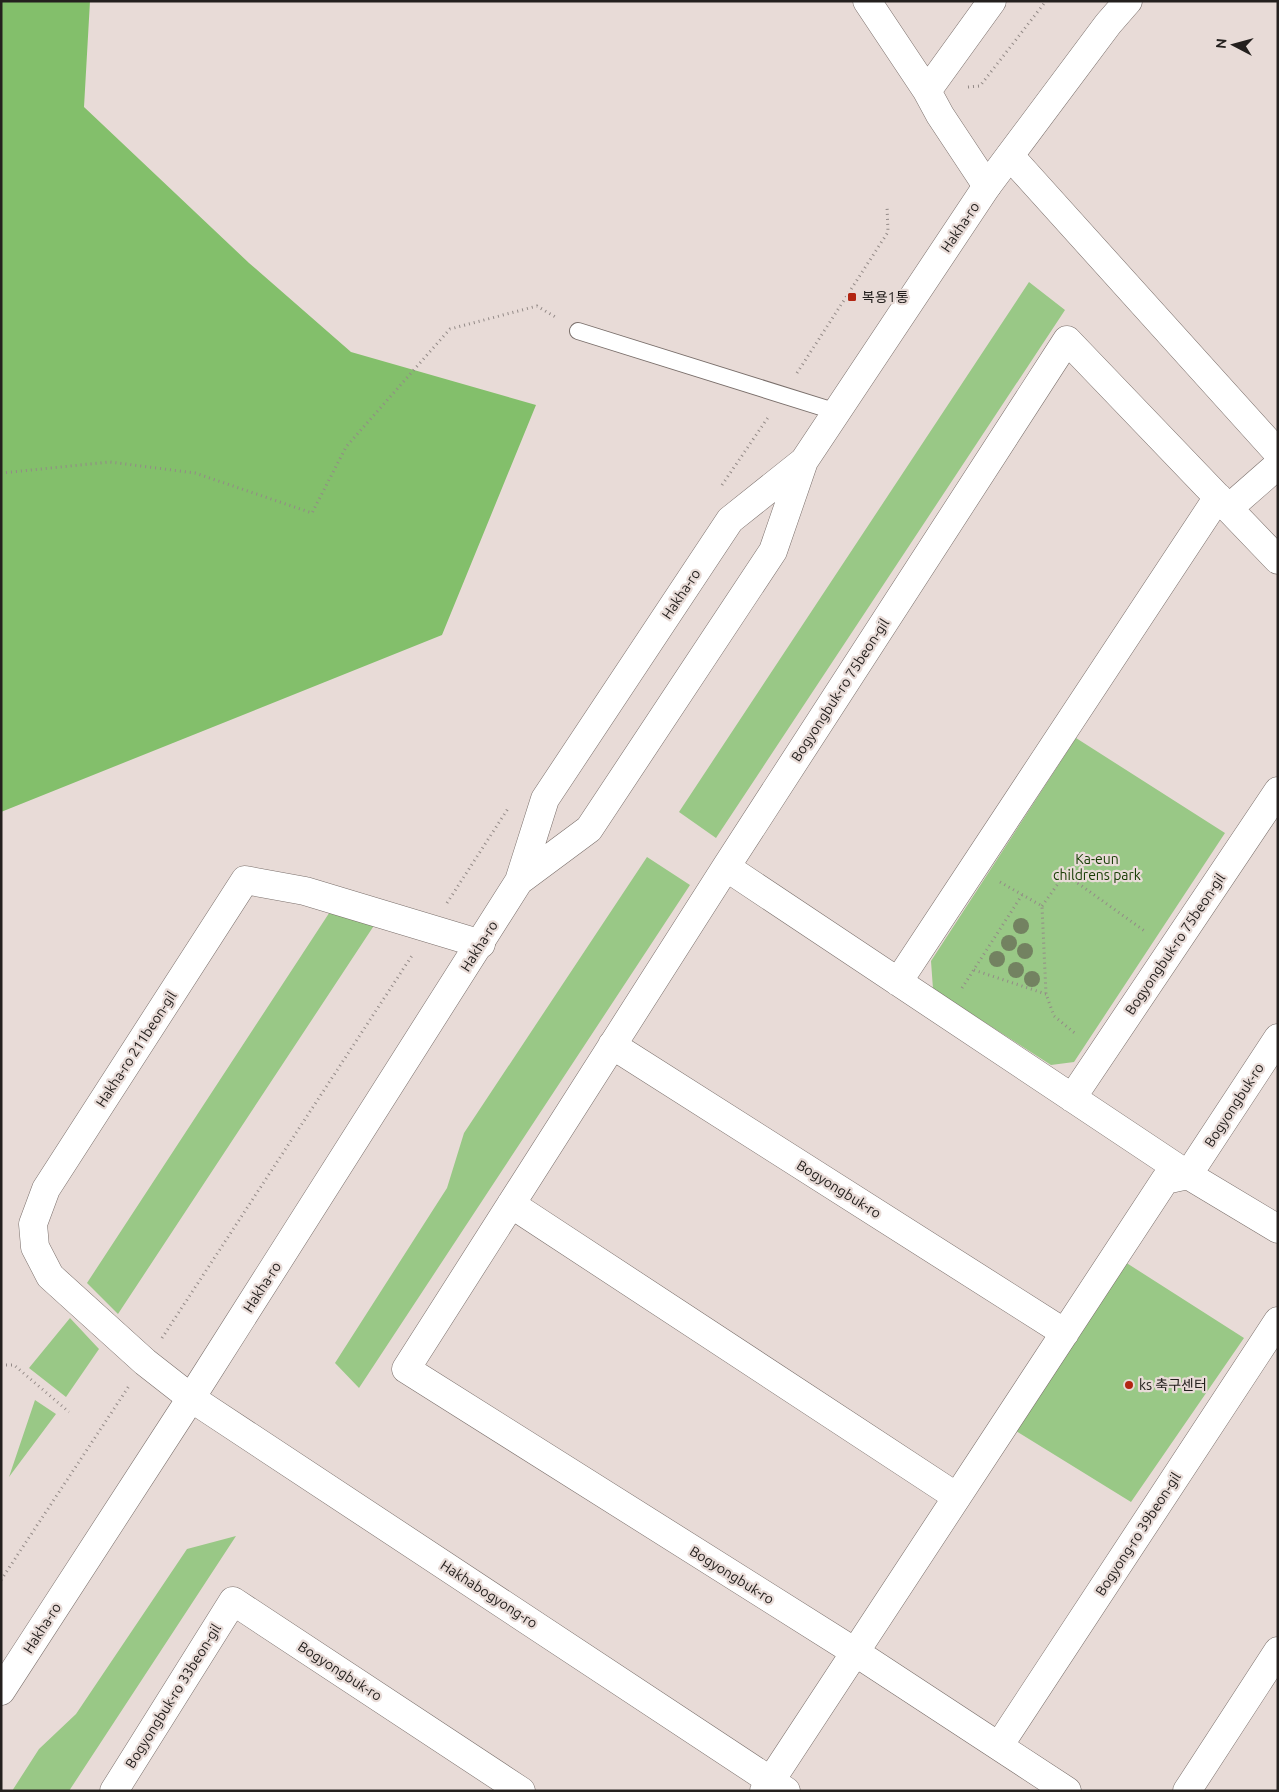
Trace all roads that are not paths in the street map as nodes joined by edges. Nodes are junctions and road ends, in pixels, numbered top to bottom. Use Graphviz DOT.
graph roads {
  1 [pos="867,1"];
  2 [pos="992,1"];
  3 [pos="1128,1"];
  4 [pos="927,91"];
  5 [pos="1010,156"];
  6 [pos="987,186"];
  7 [pos="578,331"];
  8 [pos="837,412"];
  9 [pos="1278,453"];
  10 [pos="804,461"];
  11 [pos="1278,465"];
  12 [pos="1224,502"];
  13 [pos="1278,560"];
  14 [pos="1278,791"];
  15 [pos="726,867"];
  16 [pos="519,881"];
  17 [pos="481,944"];
  18 [pos="898,982"];
  19 [pos="1278,1038"];
  20 [pos="612,1045"];
  21 [pos="1072,1098"];
  22 [pos="1188,1175"];
  23 [pos="511,1204"];
  24 [pos="1278,1229"];
  25 [pos="1278,1322"];
  26 [pos="1065,1333"];
  27 [pos="406,1369"];
  28 [pos="191,1398"];
  29 [pos="957,1497"];
  30 [pos="233,1601"];
  31 [pos="1278,1651"];
  32 [pos="855,1652"];
  33 [pos="1,1691"];
  34 [pos="999,1746"];
  35 [pos="774,1787"];
  36 [pos="114,1791"];
  37 [pos="521,1791"];
  38 [pos="1067,1791"];
  39 [pos="1187,1791"];
  1 -- 4 [label="street"];
  2 -- 4 [label="street"];
  3 -- 5 [label="street, Hakha-ro"];
  4 -- 6 [label="street"];
  5 -- 6 [label="street, Hakha-ro"];
  5 -- 9 [label="street"];
  6 -- 8 [label="street, Hakha-ro"];
  7 -- 8 [label="lane"];
  8 -- 10 [label="street, Hakha-ro"];
  10 -- 16 [label="street, Hakha-ro"];
  10 -- 16 [label="street, Hakha-ro"];
  11 -- 12 [label="street"];
  12 -- 13 [label="street"];
  12 -- 15 [label="street, Bogyongbuk-ro 75beon-gil"];
  12 -- 18 [label="street"];
  14 -- 21 [label="street, Bogyongbuk-ro 75beon-gil"];
  15 -- 18 [label="street"];
  15 -- 20 [label="street, Bogyongbuk-ro 75beon-gil"];
  16 -- 17 [label="street, Hakha-ro"];
  17 -- 28 [label="street, Hakha-ro"];
  17 -- 28 [label="street, Hakha-ro 211beon-gil"];
  18 -- 21 [label="street"];
  19 -- 22 [label="street, Bogyongbuk-ro"];
  20 -- 23 [label="street, Bogyongbuk-ro 75beon-gil"];
  20 -- 26 [label="street, Bogyongbuk-ro"];
  21 -- 22 [label="street"];
  22 -- 24 [label="street"];
  22 -- 26 [label="street"];
  23 -- 27 [label="street, Bogyongbuk-ro 75beon-gil"];
  23 -- 29 [label="street"];
  25 -- 34 [label="street, Bogyong-ro 39beon-gil"];
  26 -- 29 [label="street"];
  27 -- 32 [label="street, Bogyongbuk-ro"];
  28 -- 33 [label="street, Hakha-ro"];
  28 -- 35 [label="street, Hakhabogyong-ro"];
  29 -- 32 [label="street"];
  30 -- 36 [label="street, Bogyongbuk-ro 33beon-gil"];
  30 -- 37 [label="street, Bogyongbuk-ro"];
  31 -- 39 [label="street"];
  32 -- 34 [label="street, Bogyongbuk-ro"];
  32 -- 35 [label="street"];
  34 -- 38 [label="street, Bogyongbuk-ro"];
}
